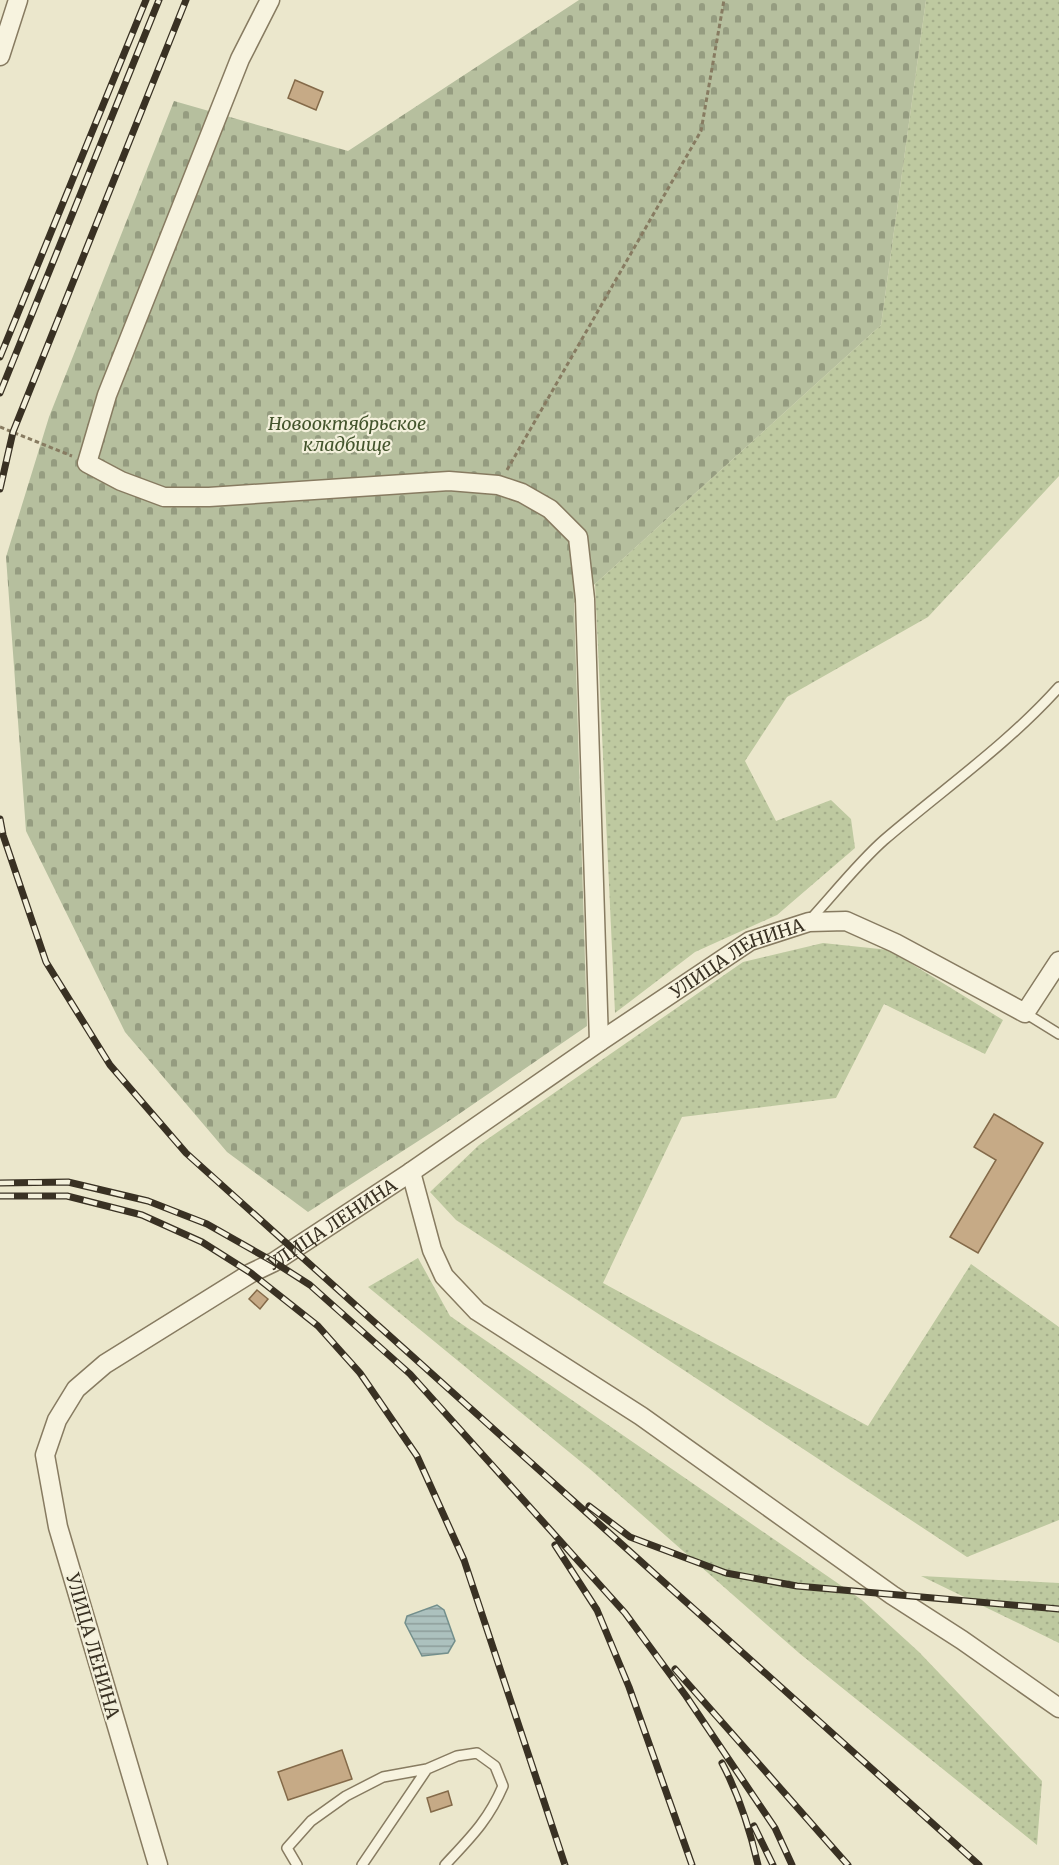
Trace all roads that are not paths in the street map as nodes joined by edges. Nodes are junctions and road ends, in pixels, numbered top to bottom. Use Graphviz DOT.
graph roads {
  1 [pos="18,0"];
  2 [pos="270,0"];
  3 [pos="0,56"];
  4 [pos="1059,687"];
  5 [pos="808,922"];
  6 [pos="1059,961"];
  7 [pos="1025,1013"];
  8 [pos="1059,1034"];
  9 [pos="598,1042"];
  10 [pos="411,1172"];
  11 [pos="1059,1708"];
  12 [pos="427,1769"];
  13 [pos="158,1865"];
  14 [pos="297,1865"];
  15 [pos="362,1865"];
  16 [pos="445,1865"];
  1 -- 3 [label="street"];
  2 -- 9 [label="street"];
  4 -- 5 [label="lane"];
  5 -- 7 [label="street, УЛИЦА ЛЕНИНА"];
  5 -- 9 [label="street, УЛИЦА ЛЕНИНА"];
  6 -- 7 [label="street"];
  7 -- 8 [label="lane"];
  9 -- 10 [label="street, УЛИЦА ЛЕНИНА"];
  10 -- 11 [label="street"];
  10 -- 13 [label="street, УЛИЦА ЛЕНИНА"];
  12 -- 14 [label="lane"];
  12 -- 15 [label="lane"];
  12 -- 16 [label="lane"];
}
